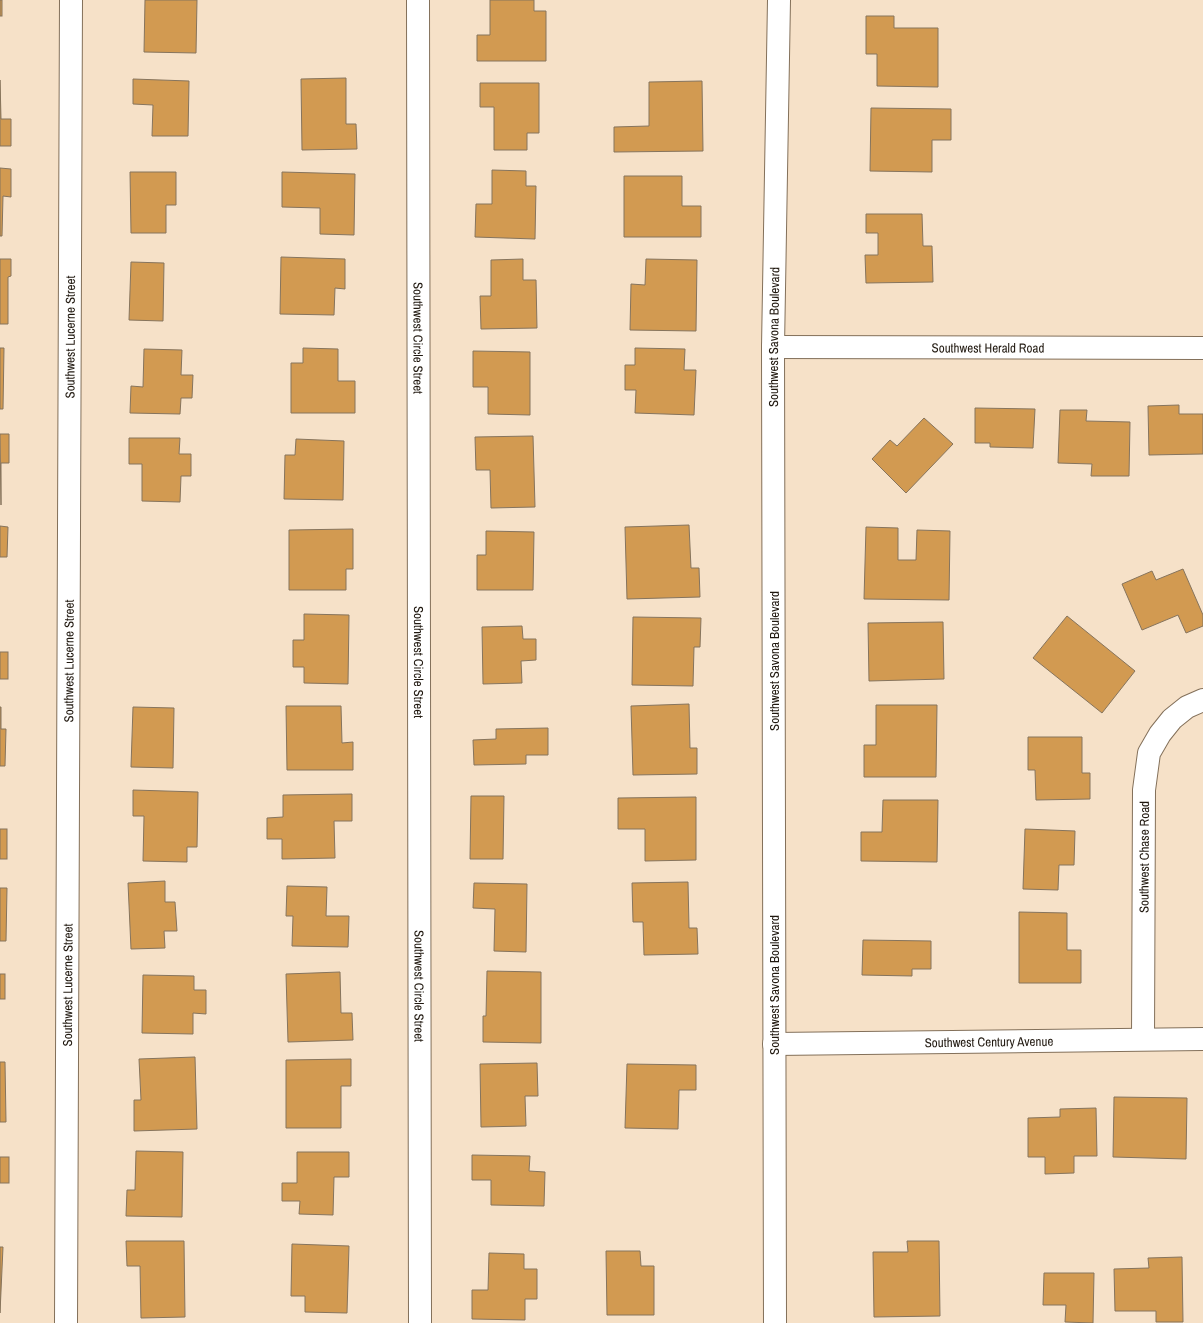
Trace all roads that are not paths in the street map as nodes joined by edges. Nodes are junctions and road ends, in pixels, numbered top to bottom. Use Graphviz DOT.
graph roads {
  1 [pos="71,0"];
  2 [pos="418,0"];
  3 [pos="779,0"];
  4 [pos="773,347"];
  5 [pos="1203,348"];
  6 [pos="1203,700"];
  7 [pos="1143,1039"];
  8 [pos="1203,1039"];
  9 [pos="774,1044"];
  10 [pos="66,1323"];
  11 [pos="420,1323"];
  12 [pos="775,1323"];
  1 -- 10 [label="street, Southwest Lucerne Street"];
  2 -- 11 [label="street, Southwest Circle Street"];
  3 -- 4 [label="street, Southwest Savona Boulevard"];
  4 -- 5 [label="street, Southwest Herald Road"];
  4 -- 9 [label="street, Southwest Savona Boulevard"];
  6 -- 7 [label="street, Southwest Chase Road"];
  7 -- 8 [label="street, Southwest Century Avenue"];
  7 -- 9 [label="street, Southwest Century Avenue"];
  9 -- 12 [label="street, Southwest Savona Boulevard"];
}
